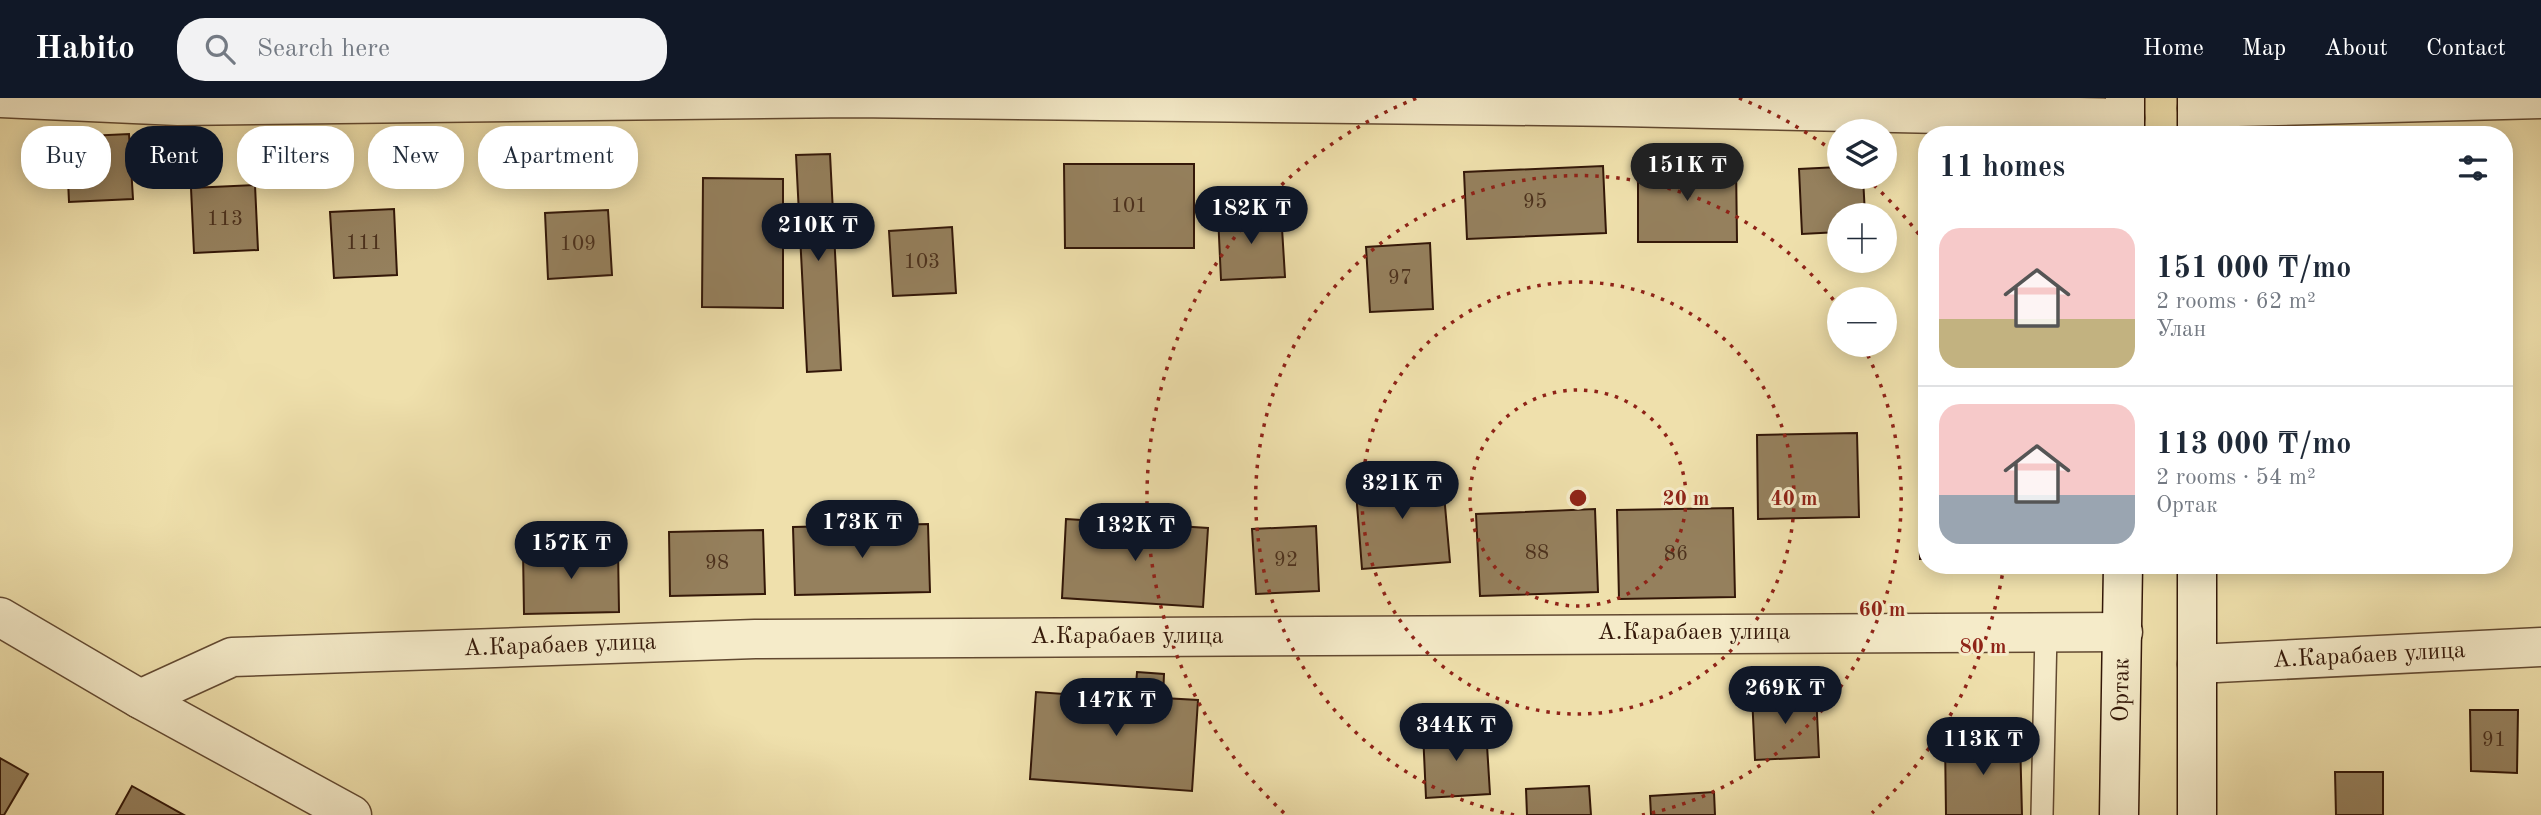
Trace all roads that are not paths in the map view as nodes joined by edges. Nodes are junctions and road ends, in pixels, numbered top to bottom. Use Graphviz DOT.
graph roads {
  1 [pos="0,98"];
  2 [pos="2541,99"];
  3 [pos="2025,107"];
  4 [pos="2197,113"];
  5 [pos="2125,117"];
  6 [pos="2123,574"];
  7 [pos="2197,574"];
  8 [pos="0,617"];
  9 [pos="2046,632"];
  10 [pos="2123,632"];
  11 [pos="2541,647"];
  12 [pos="2197,664"];
  13 [pos="140,699"];
  14 [pos="352,815"];
  15 [pos="2042,815"];
  16 [pos="2119,815"];
  17 [pos="2197,815"];
  1 -- 3 [label="street"];
  2 -- 4 [label="street"];
  3 -- 5 [label="street"];
  6 -- 10 [label="street, Ортак"];
  7 -- 12 [label="street"];
  8 -- 13 [label="street"];
  9 -- 10 [label="street, А.Карабаев улица"];
  9 -- 13 [label="street, А.Карабаев улица"];
  9 -- 15 [label="lane"];
  10 -- 16 [label="street, Ортак"];
  11 -- 12 [label="street, А.Карабаев улица"];
  12 -- 17 [label="street"];
  13 -- 14 [label="street"];
}
